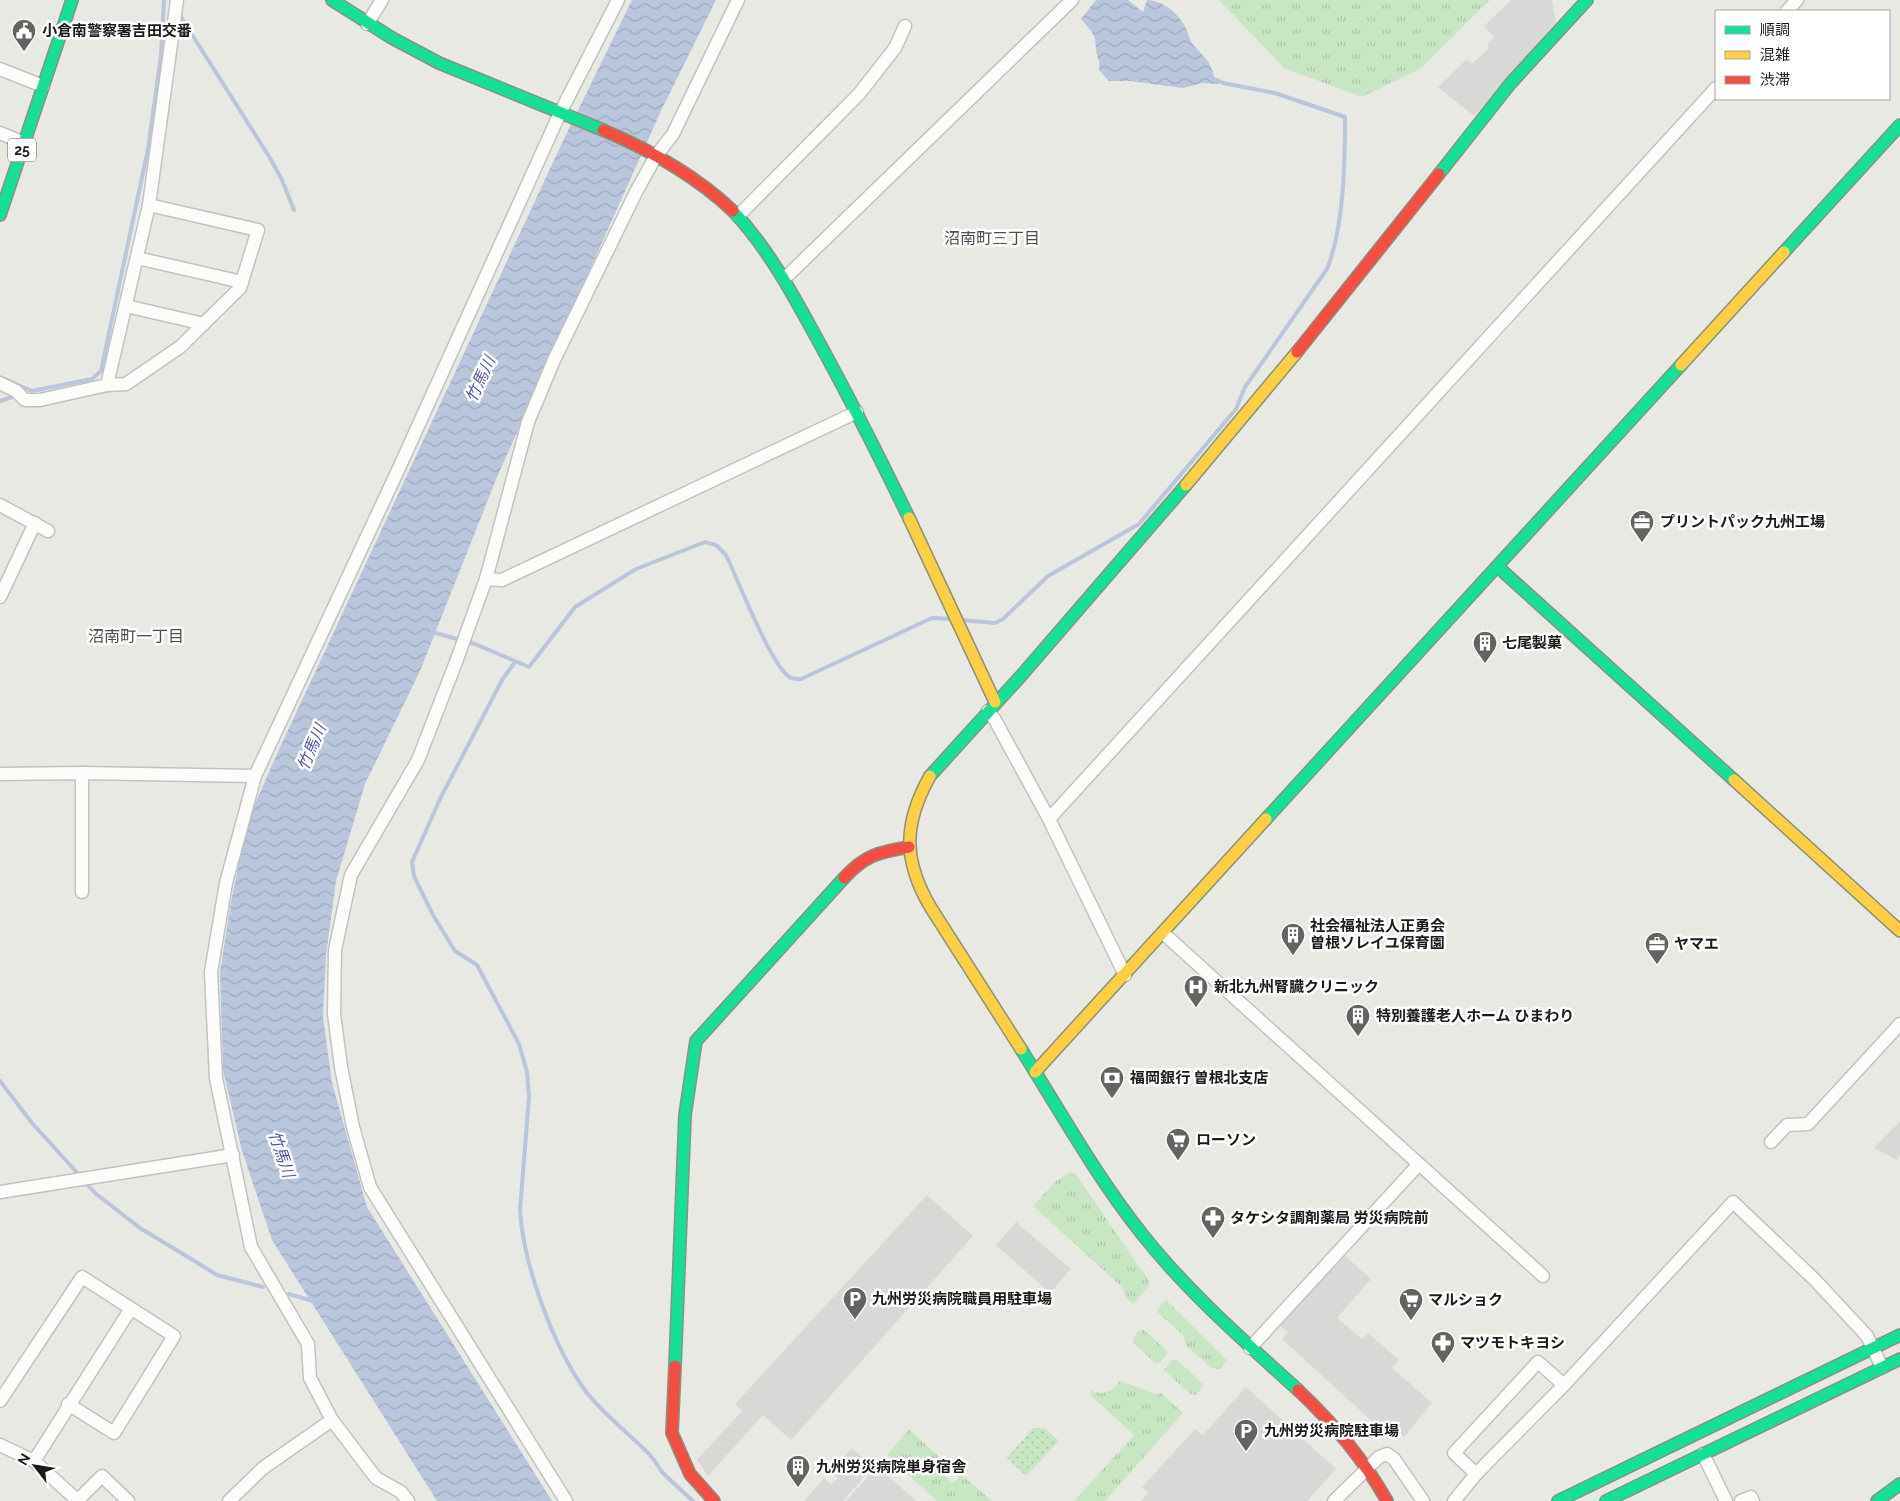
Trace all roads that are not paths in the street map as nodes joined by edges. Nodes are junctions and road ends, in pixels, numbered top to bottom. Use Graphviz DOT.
graph roads {
  1 [pos="72,0"];
  2 [pos="177,0"];
  3 [pos="332,0"];
  4 [pos="382,0"];
  5 [pos="618,0"];
  6 [pos="738,0"];
  7 [pos="1072,0"];
  8 [pos="1797,0"];
  9 [pos="1583,1"];
  10 [pos="1788,10"];
  11 [pos="367,24"];
  12 [pos="905,26"];
  13 [pos="0,69"];
  14 [pos="43,86"];
  15 [pos="1715,89"];
  16 [pos="564,114"];
  17 [pos="1900,125"];
  18 [pos="0,134"];
  19 [pos="24,143"];
  20 [pos="652,154"];
  21 [pos="149,205"];
  22 [pos="0,215"];
  23 [pos="738,216"];
  24 [pos="137,258"];
  25 [pos="784,280"];
  26 [pos="242,282"];
  27 [pos="126,306"];
  28 [pos="204,324"];
  29 [pos="0,383"];
  30 [pos="107,385"];
  31 [pos="857,412"];
  32 [pos="0,505"];
  33 [pos="35,523"];
  34 [pos="48,531"];
  35 [pos="1498,567"];
  36 [pos="486,579"];
  37 [pos="0,597"];
  38 [pos="991,707"];
  39 [pos="82,773"];
  40 [pos="0,774"];
  41 [pos="255,776"];
  42 [pos="1049,819"];
  43 [pos="909,847"];
  44 [pos="82,892"];
  45 [pos="1900,932"];
  46 [pos="1163,933"];
  47 [pos="1125,975"];
  48 [pos="1900,1024"];
  49 [pos="1035,1072"];
  50 [pos="1771,1142"];
  51 [pos="232,1155"];
  52 [pos="1419,1164"];
  53 [pos="0,1192"];
  54 [pos="1542,1276"];
  55 [pos="130,1310"];
  56 [pos="1900,1335"];
  57 [pos="1250,1348"];
  58 [pos="1873,1348"];
  59 [pos="1900,1358"];
  60 [pos="1882,1367"];
  61 [pos="1564,1385"];
  62 [pos="0,1401"];
  63 [pos="68,1404"];
  64 [pos="332,1420"];
  65 [pos="0,1445"];
  66 [pos="1703,1454"];
  67 [pos="34,1461"];
  68 [pos="1369,1468"];
  69 [pos="1476,1474"];
  70 [pos="1900,1484"];
  71 [pos="77,1501"];
  72 [pos="128,1501"];
  73 [pos="229,1501"];
  74 [pos="408,1501"];
  75 [pos="566,1501"];
  76 [pos="714,1501"];
  77 [pos="1334,1501"];
  78 [pos="1387,1501"];
  79 [pos="1423,1501"];
  80 [pos="1454,1501"];
  81 [pos="1558,1501"];
  82 [pos="1606,1501"];
  83 [pos="1726,1501"];
  84 [pos="1741,1501"];
  85 [pos="1753,1501"];
  86 [pos="1878,1501"];
  1 -- 14 [label="street, 25"];
  2 -- 21 [label="street"];
  3 -- 11 [label="street"];
  4 -- 11 [label="street"];
  5 -- 16 [label="street"];
  6 -- 20 [label="street"];
  7 -- 25 [label="street"];
  8 -- 10 [label="street"];
  9 -- 38 [label="street"];
  11 -- 16 [label="street"];
  12 -- 23 [label="street"];
  13 -- 14 [label="street"];
  14 -- 19 [label="street, 25"];
  15 -- 42 [label="street"];
  16 -- 20 [label="street"];
  16 -- 41 [label="street"];
  17 -- 35 [label="street"];
  18 -- 19 [label="street"];
  19 -- 22 [label="street, 25"];
  20 -- 23 [label="street"];
  20 -- 36 [label="street"];
  21 -- 24 [label="street"];
  21 -- 26 [label="street"];
  23 -- 25 [label="street"];
  24 -- 26 [label="street"];
  24 -- 27 [label="street"];
  25 -- 31 [label="street"];
  26 -- 28 [label="street"];
  27 -- 28 [label="street"];
  27 -- 30 [label="street"];
  28 -- 30 [label="street"];
  29 -- 30 [label="street"];
  31 -- 36 [label="street"];
  31 -- 38 [label="street"];
  32 -- 33 [label="street"];
  33 -- 34 [label="street"];
  33 -- 37 [label="street"];
  35 -- 45 [label="street"];
  35 -- 46 [label="street"];
  36 -- 75 [label="street"];
  38 -- 42 [label="street"];
  38 -- 43 [label="street"];
  39 -- 40 [label="street"];
  39 -- 41 [label="street"];
  39 -- 44 [label="street"];
  41 -- 51 [label="street"];
  42 -- 47 [label="street"];
  43 -- 49 [label="street"];
  43 -- 76 [label="street"];
  46 -- 47 [label="street"];
  46 -- 52 [label="street"];
  47 -- 49 [label="street"];
  48 -- 50 [label="street"];
  49 -- 57 [label="street"];
  51 -- 53 [label="street"];
  51 -- 64 [label="street"];
  52 -- 54 [label="street"];
  52 -- 57 [label="street"];
  55 -- 62 [label="street"];
  55 -- 63 [label="street"];
  55 -- 63 [label="street"];
  56 -- 58 [label="street"];
  57 -- 68 [label="street"];
  58 -- 60 [label="street"];
  58 -- 61 [label="street"];
  58 -- 81 [label="street"];
  59 -- 60 [label="street"];
  60 -- 66 [label="street"];
  61 -- 69 [label="street"];
  61 -- 69 [label="street"];
  63 -- 67 [label="street"];
  64 -- 73 [label="street"];
  64 -- 74 [label="street"];
  65 -- 67 [label="street"];
  66 -- 82 [label="street"];
  66 -- 83 [label="street"];
  67 -- 71 [label="street"];
  68 -- 77 [label="street"];
  68 -- 78 [label="street"];
  68 -- 79 [label="street"];
  69 -- 80 [label="street"];
  70 -- 86 [label="street"];
  71 -- 72 [label="street"];
  84 -- 85 [label="street"];
}
